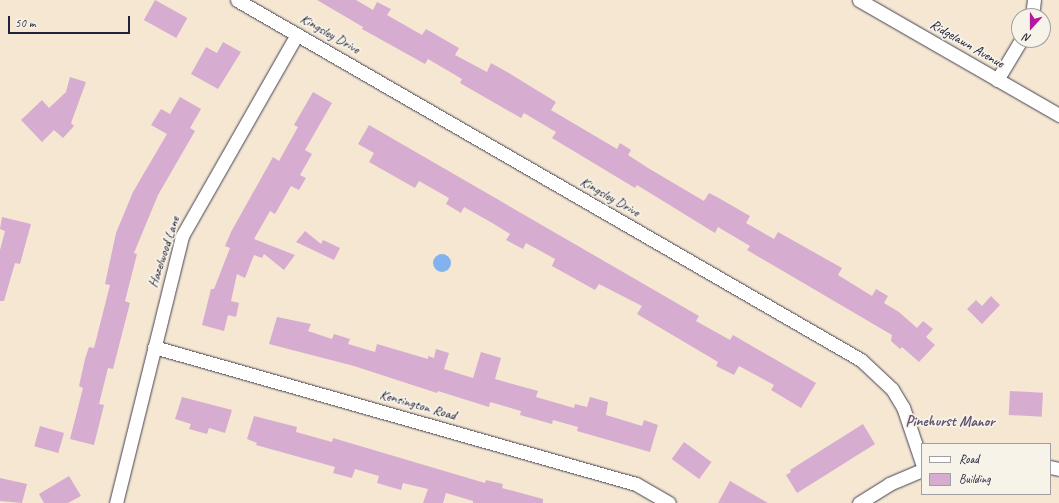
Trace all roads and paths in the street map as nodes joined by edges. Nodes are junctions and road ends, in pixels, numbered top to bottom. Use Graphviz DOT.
graph roads {
  1 [pos="237,0"];
  2 [pos="859,0"];
  3 [pos="297,34"];
  4 [pos="1016,48"];
  5 [pos="997,80"];
  6 [pos="1059,115"];
  7 [pos="154,347"];
  8 [pos="921,460"];
  9 [pos="921,470"];
  10 [pos="116,503"];
  11 [pos="669,503"];
  12 [pos="858,503"];
  1 -- 3 [label="street, Kingsley Drive"];
  2 -- 5 [label="street, Ridgelawn Avenue"];
  3 -- 7 [label="street, Hazelwood Lane"];
  3 -- 8 [label="street, Kingsley Drive"];
  4 -- 5 [label="street"];
  5 -- 6 [label="street, Ridgelawn Avenue"];
  7 -- 10 [label="street, Hazelwood Lane"];
  7 -- 11 [label="street, Kensington Road"];
  9 -- 12 [label="street"];
}
